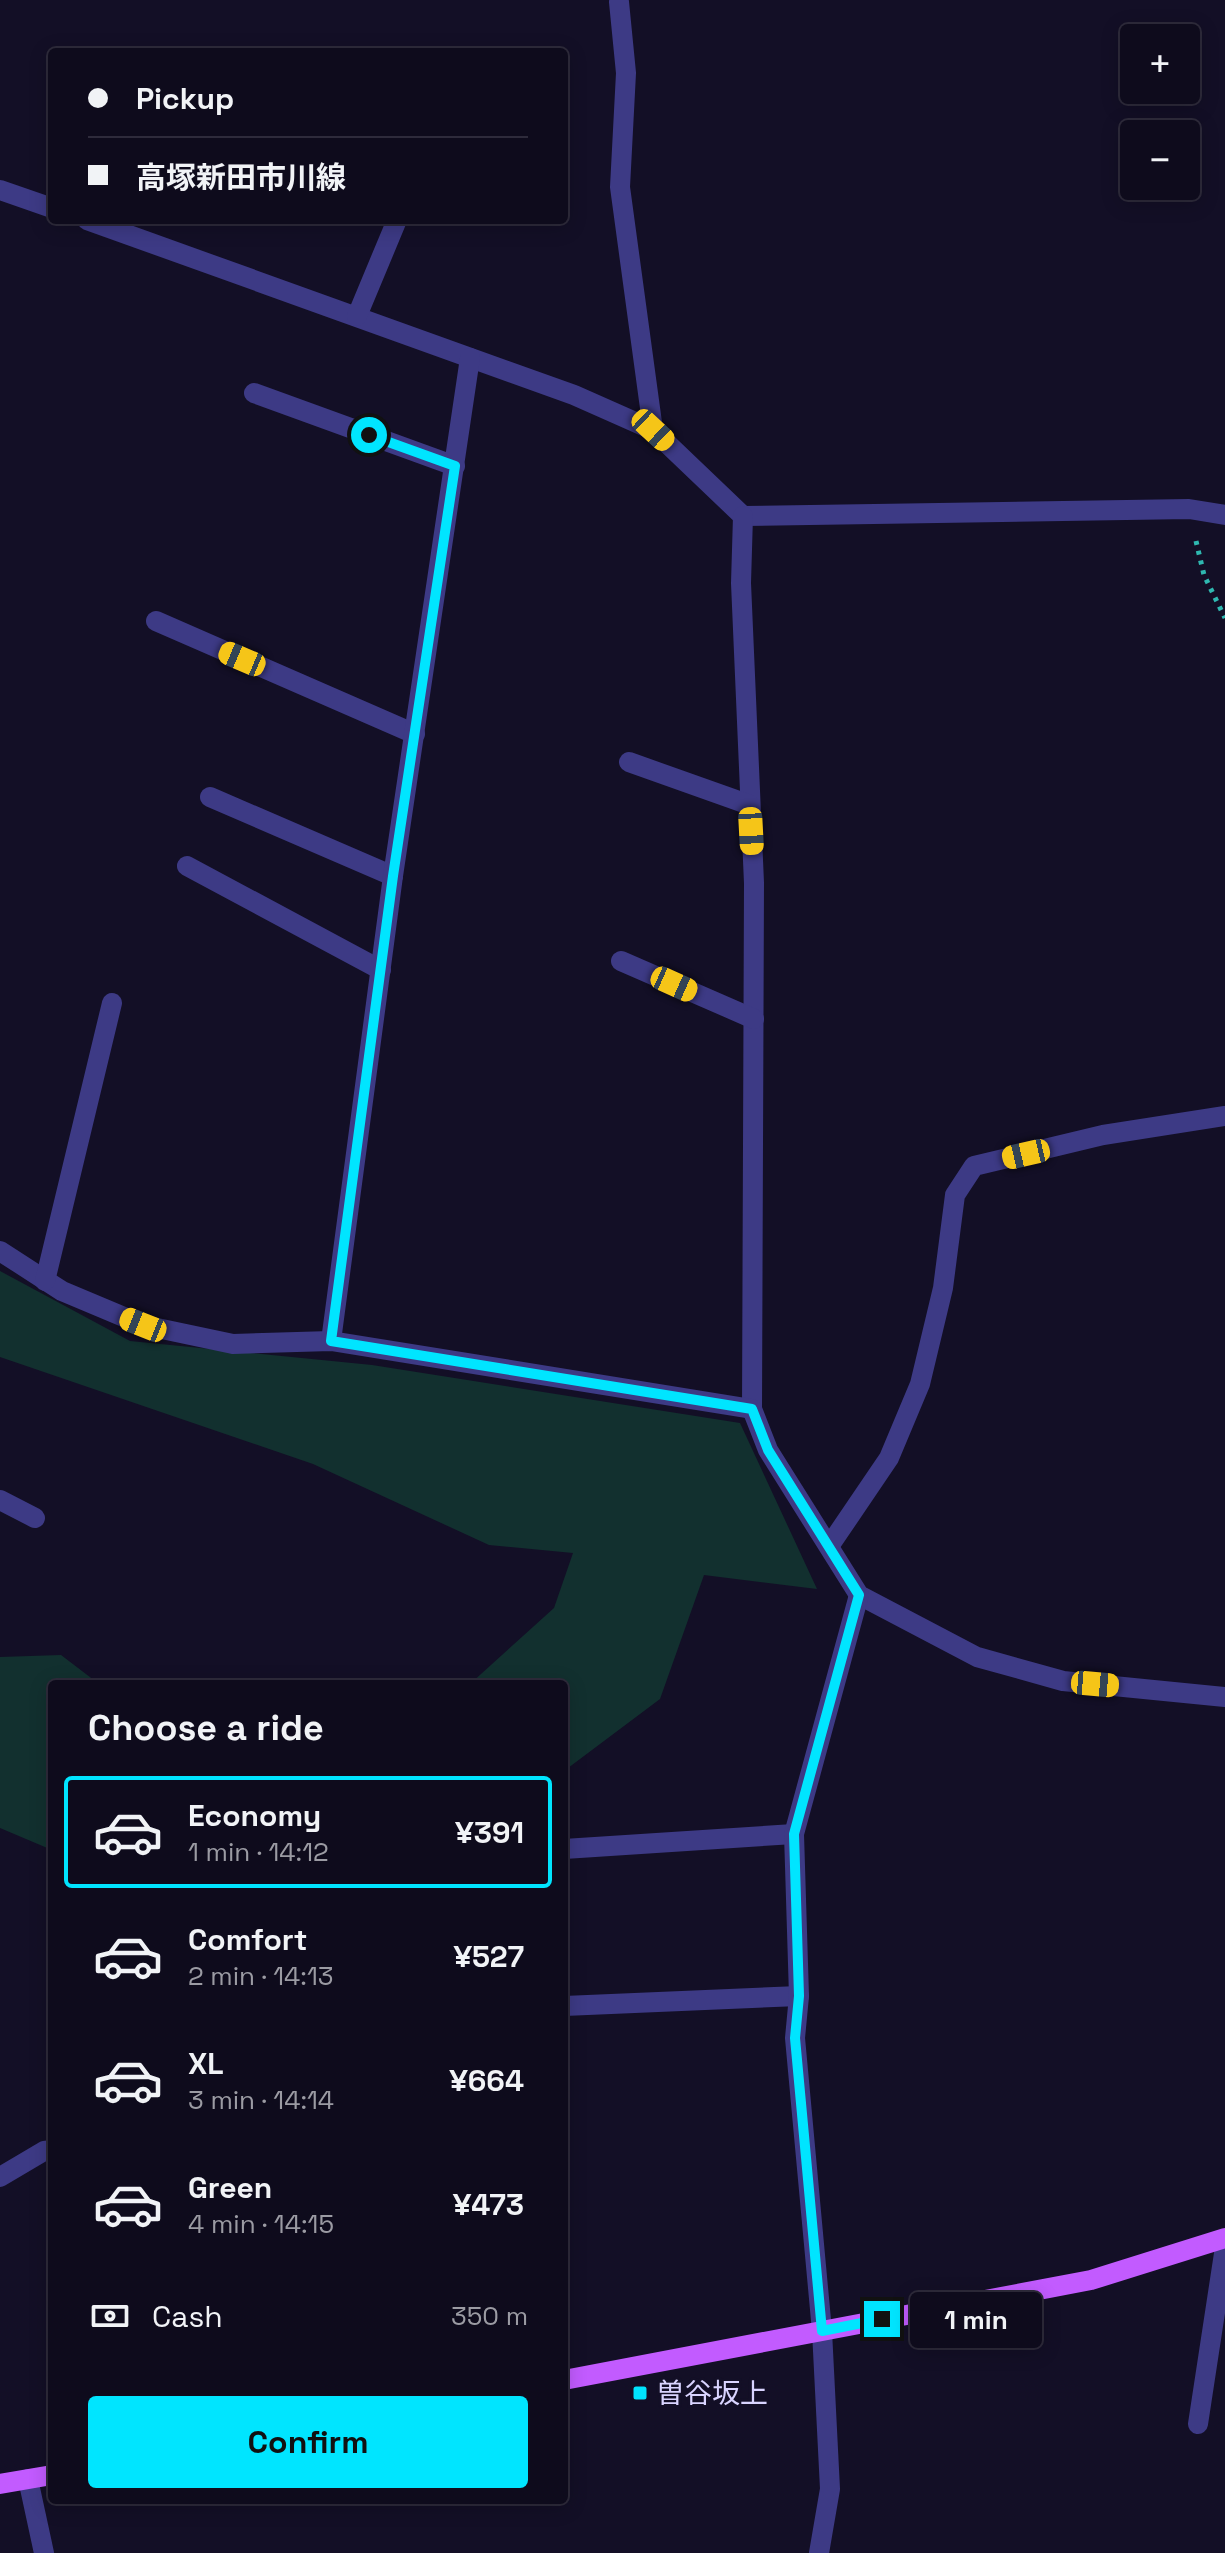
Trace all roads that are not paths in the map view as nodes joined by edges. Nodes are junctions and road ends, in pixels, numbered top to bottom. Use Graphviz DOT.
graph roads {
  1 [pos="620,1"];
  2 [pos="0,190"];
  3 [pos="48,207"];
  4 [pos="98,224"];
  5 [pos="395,224"];
  6 [pos="357,316"];
  7 [pos="470,358"];
  8 [pos="254,393"];
  9 [pos="653,430"];
  10 [pos="455,466"];
  11 [pos="1225,515"];
  12 [pos="743,516"];
  13 [pos="156,621"];
  14 [pos="415,734"];
  15 [pos="629,762"];
  16 [pos="210,797"];
  17 [pos="750,805"];
  18 [pos="187,866"];
  19 [pos="393,876"];
  20 [pos="621,961"];
  21 [pos="381,970"];
  22 [pos="112,1003"];
  23 [pos="754,1019"];
  24 [pos="1225,1116"];
  25 [pos="0,1251"];
  26 [pos="45,1281"];
  27 [pos="331,1341"];
  28 [pos="752,1409"];
  29 [pos="0,1500"];
  30 [pos="35,1518"];
  31 [pos="830,1545"];
  32 [pos="859,1595"];
  33 [pos="1225,1697"];
  34 [pos="794,1834"];
  35 [pos="568,1849"];
  36 [pos="799,1996"];
  37 [pos="568,2006"];
  38 [pos="48,2150"];
  39 [pos="0,2177"];
  40 [pos="1225,2238"];
  41 [pos="1225,2247"];
  42 [pos="822,2331"];
  43 [pos="568,2379"];
  44 [pos="1198,2424"];
  45 [pos="48,2476"];
  46 [pos="28,2479"];
  47 [pos="0,2484"];
  48 [pos="44,2553"];
  49 [pos="819,2553"];
  1 -- 9 [label="street"];
  2 -- 3 [label="street"];
  4 -- 6 [label="street"];
  5 -- 6 [label="street"];
  6 -- 7 [label="street"];
  7 -- 9 [label="street"];
  7 -- 10 [label="street"];
  8 -- 10 [label="street"];
  9 -- 12 [label="street"];
  10 -- 14 [label="street"];
  11 -- 12 [label="street"];
  12 -- 17 [label="street"];
  13 -- 14 [label="street"];
  14 -- 19 [label="street"];
  15 -- 17 [label="street"];
  16 -- 19 [label="street"];
  17 -- 23 [label="street"];
  18 -- 21 [label="street"];
  19 -- 21 [label="street"];
  20 -- 23 [label="street"];
  21 -- 27 [label="street"];
  22 -- 26 [label="street"];
  23 -- 28 [label="street"];
  24 -- 31 [label="street"];
  25 -- 26 [label="street"];
  26 -- 27 [label="street"];
  27 -- 28 [label="street"];
  28 -- 31 [label="street"];
  29 -- 30 [label="street"];
  31 -- 32 [label="street"];
  32 -- 33 [label="street"];
  32 -- 34 [label="street"];
  34 -- 35 [label="street"];
  34 -- 36 [label="street"];
  36 -- 37 [label="street"];
  36 -- 42 [label="street"];
  38 -- 39 [label="street"];
  40 -- 42 [label="main road"];
  41 -- 44 [label="street"];
  42 -- 43 [label="main road"];
  42 -- 49 [label="street"];
  45 -- 46 [label="main road"];
  46 -- 47 [label="main road"];
  46 -- 48 [label="street"];
}
